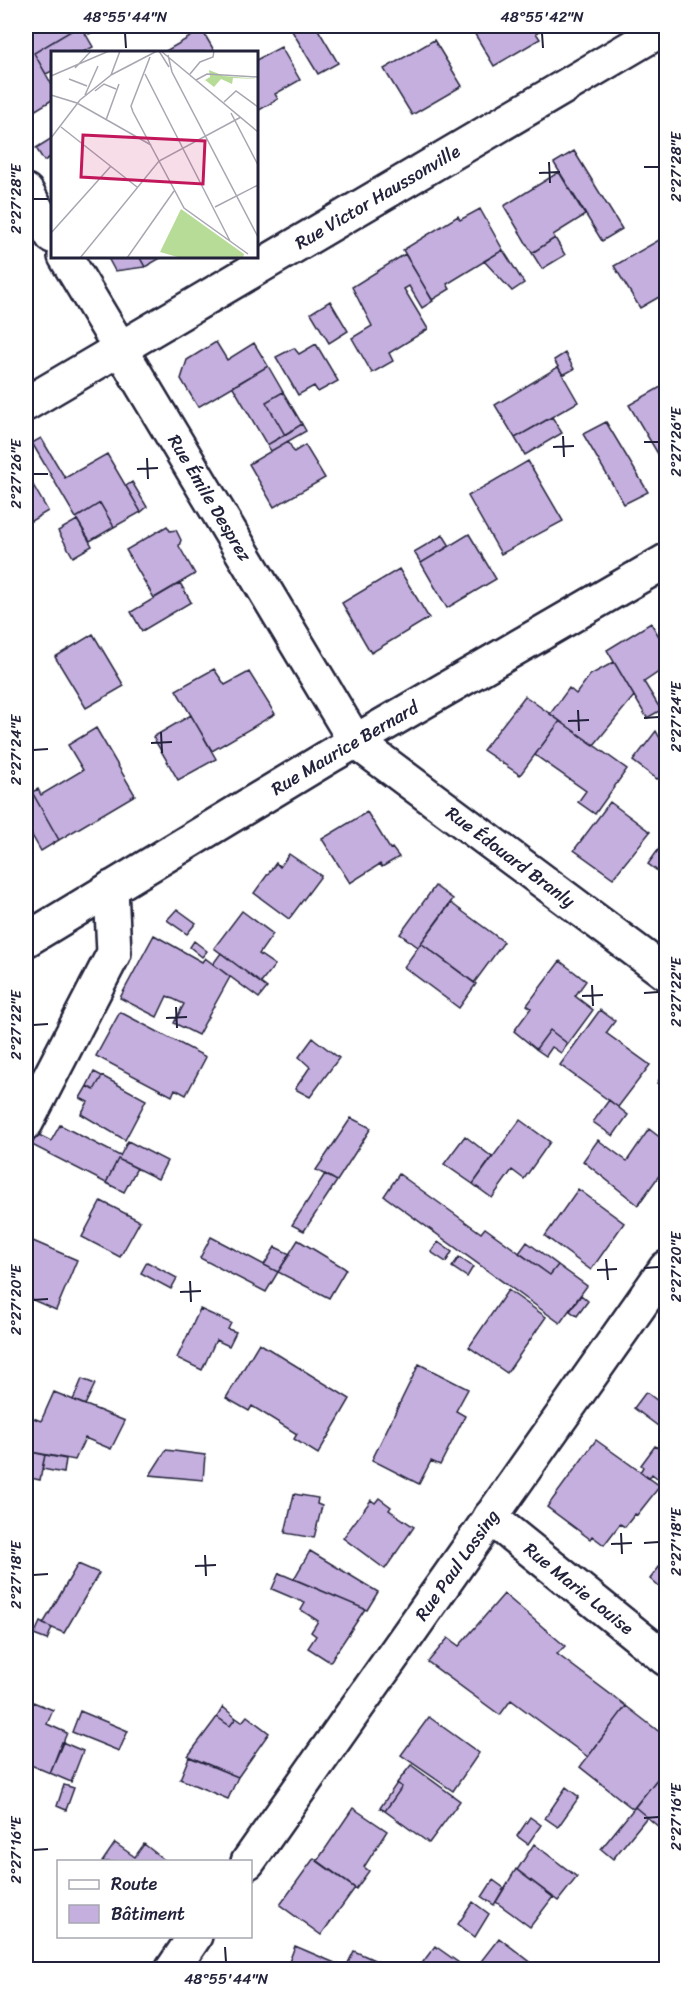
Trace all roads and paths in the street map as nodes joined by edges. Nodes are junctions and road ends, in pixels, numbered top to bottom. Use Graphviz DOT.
graph roads {
  1 [pos="666,27"];
  2 [pos="26,191"];
  3 [pos="51,234"];
  4 [pos="66,258"];
  5 [pos="119,348"];
  6 [pos="26,404"];
  7 [pos="666,561"];
  8 [pos="355,741"];
  9 [pos="111,888"];
  10 [pos="26,940"];
  11 [pos="666,973"];
  12 [pos="26,1123"];
  13 [pos="666,1268"];
  14 [pos="490,1517"];
  15 [pos="666,1659"];
  16 [pos="249,1860"];
  17 [pos="194,1938"];
  18 [pos="172,1970"];
  1 -- 5 [label="street, Rue Victor Haussonville"];
  2 -- 3 [label="street"];
  4 -- 5 [label="street, Rue Émile Desprez"];
  5 -- 6 [label="street, Rue Victor Haussonville"];
  5 -- 8 [label="street, Rue Émile Desprez"];
  7 -- 8 [label="street, Rue Maurice Bernard"];
  8 -- 9 [label="street, Rue Maurice Bernard"];
  8 -- 11 [label="street, Rue Édouard Branly"];
  9 -- 10 [label="street, Rue Maurice Bernard"];
  9 -- 12 [label="street"];
  13 -- 14 [label="street, Rue Paul Lossing"];
  14 -- 15 [label="street, Rue Marie Louise"];
  14 -- 16 [label="street, Rue Paul Lossing"];
  17 -- 18 [label="street"];
}
